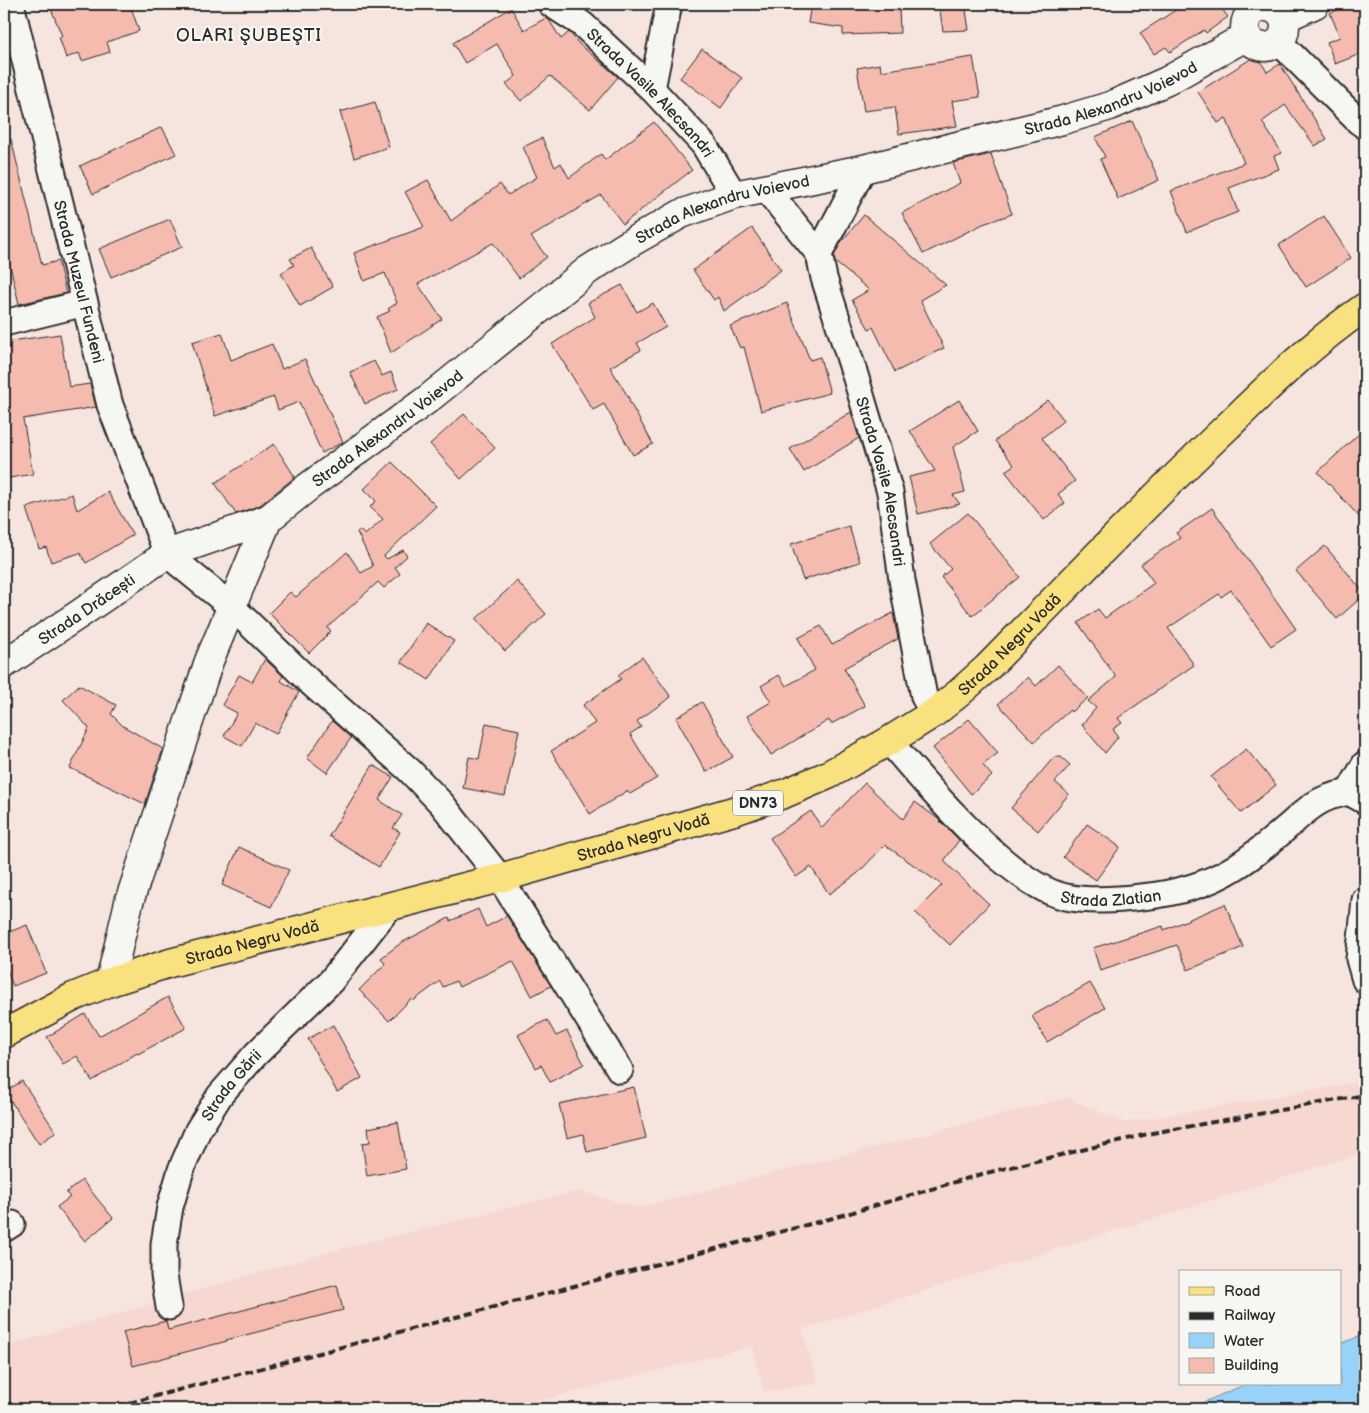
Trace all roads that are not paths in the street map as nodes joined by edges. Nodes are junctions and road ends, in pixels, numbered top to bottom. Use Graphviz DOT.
graph roads {
  1 [pos="11,4"];
  2 [pos="551,4"];
  3 [pos="669,4"];
  4 [pos="1315,4"];
  5 [pos="1252,7"];
  6 [pos="1281,30"];
  7 [pos="1247,36"];
  8 [pos="652,89"];
  9 [pos="1365,126"];
  10 [pos="863,169"];
  11 [pos="766,188"];
  12 [pos="734,195"];
  13 [pos="819,254"];
  14 [pos="85,303"];
  15 [pos="1365,307"];
  16 [pos="4,323"];
  17 [pos="268,519"];
  18 [pos="167,554"];
  19 [pos="232,608"];
  20 [pos="4,664"];
  21 [pos="934,713"];
  22 [pos="889,741"];
  23 [pos="1365,764"];
  24 [pos="1360,797"];
  25 [pos="500,878"];
  26 [pos="1365,900"];
  27 [pos="389,907"];
  28 [pos="1365,980"];
  29 [pos="110,982"];
  30 [pos="4,1034"];
  31 [pos="620,1070"];
  32 [pos="169,1307"];
  1 -- 14 [label="street, Strada Muzeul Fundeni"];
  2 -- 8 [label="street, Strada Vasile Alecsandri"];
  3 -- 8 [label="street"];
  4 -- 6 [label="main road"];
  5 -- 6 [label="main road"];
  5 -- 7 [label="main road"];
  6 -- 7 [label="main road"];
  6 -- 9 [label="street"];
  7 -- 10 [label="main road, Strada Alexandru Voievod"];
  8 -- 12 [label="street, Strada Vasile Alecsandri"];
  10 -- 11 [label="main road, Strada Alexandru Voievod"];
  10 -- 13 [label="street"];
  11 -- 12 [label="main road, Strada Alexandru Voievod"];
  11 -- 13 [label="street, Strada Vasile Alecsandri"];
  12 -- 17 [label="main road, Strada Alexandru Voievod"];
  13 -- 21 [label="street, Strada Vasile Alecsandri"];
  14 -- 16 [label="street"];
  14 -- 18 [label="street, Strada Muzeul Fundeni"];
  15 -- 21 [label="main road, Strada Negru Vodă / DN73"];
  17 -- 18 [label="main road, Strada Drăcești"];
  17 -- 19 [label="main road"];
  18 -- 19 [label="street"];
  18 -- 20 [label="main road, Strada Drăcești"];
  19 -- 25 [label="street"];
  19 -- 29 [label="main road"];
  21 -- 22 [label="main road, Strada Negru Vodă / DN73"];
  22 -- 24 [label="street, Strada Zlatian"];
  22 -- 25 [label="main road, Strada Negru Vodă / DN73"];
  23 -- 24 [label="street"];
  25 -- 27 [label="main road, Strada Negru Vodă / DN73"];
  25 -- 31 [label="street"];
  26 -- 28 [label="street"];
  27 -- 29 [label="main road, Strada Negru Vodă / DN73"];
  27 -- 32 [label="street, Strada Gării"];
  29 -- 30 [label="main road, Strada Negru Vodă / DN73"];
}
